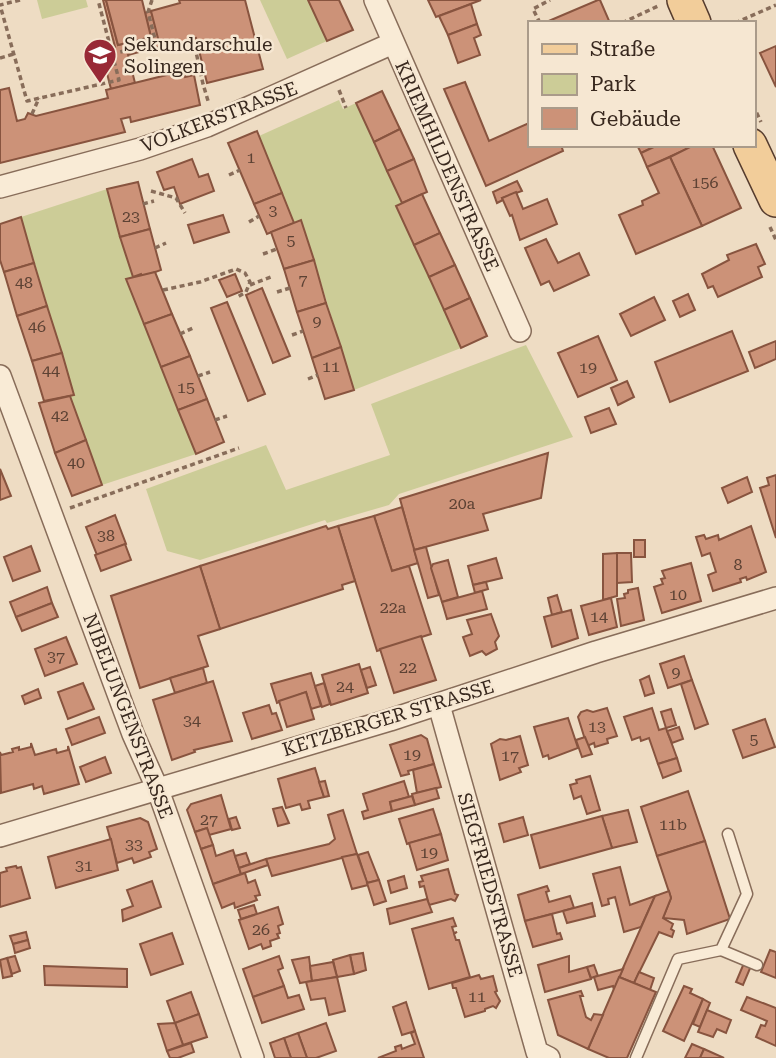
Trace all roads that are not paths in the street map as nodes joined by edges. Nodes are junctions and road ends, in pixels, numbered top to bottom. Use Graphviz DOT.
graph roads {
  1 [pos="375,0"];
  2 [pos="676,1"];
  3 [pos="692,21"];
  4 [pos="393,43"];
  5 [pos="759,158"];
  6 [pos="0,187"];
  7 [pos="776,200"];
  8 [pos="520,331"];
  9 [pos="0,376"];
  10 [pos="776,598"];
  11 [pos="439,705"];
  12 [pos="158,790"];
  13 [pos="728,834"];
  14 [pos="0,836"];
  15 [pos="721,950"];
  16 [pos="757,965"];
  17 [pos="536,1056"];
  18 [pos="253,1058"];
  19 [pos="636,1058"];
  1 -- 4 [label="street, KRIEMHILDENSTRASSE"];
  2 -- 3 [label="main road"];
  4 -- 6 [label="street, VOLKERSTRASSE"];
  4 -- 8 [label="street, KRIEMHILDENSTRASSE"];
  5 -- 7 [label="main road"];
  9 -- 12 [label="street, NIBELUNGENSTRASSE"];
  10 -- 11 [label="street, KETZBERGER STRASSE"];
  11 -- 12 [label="street, KETZBERGER STRASSE"];
  11 -- 17 [label="street, SIEGFRIEDSTRASSE"];
  12 -- 14 [label="street, KETZBERGER STRASSE"];
  12 -- 18 [label="street, NIBELUNGENSTRASSE"];
  13 -- 15 [label="lane"];
  15 -- 16 [label="lane"];
  15 -- 19 [label="lane"];
}
